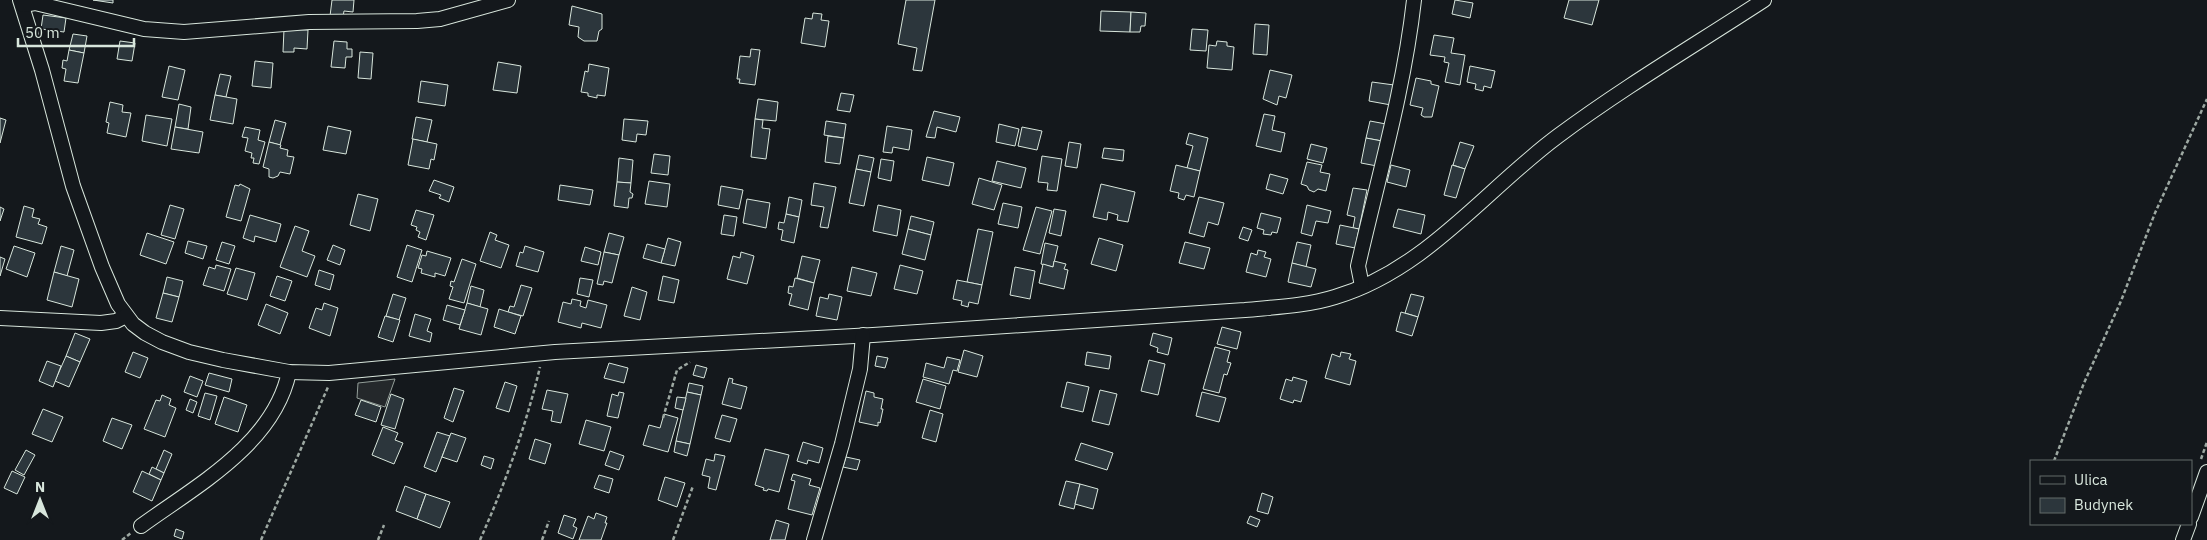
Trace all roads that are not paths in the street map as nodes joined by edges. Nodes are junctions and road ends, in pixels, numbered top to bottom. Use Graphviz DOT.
graph roads {
  1 [pos="508,0"];
  2 [pos="1414,0"];
  3 [pos="1764,0"];
  4 [pos="21,3"];
  5 [pos="1362,286"];
  6 [pos="126,316"];
  7 [pos="0,318"];
  8 [pos="863,335"];
  9 [pos="289,372"];
  10 [pos="2207,472"];
  11 [pos="2192,514"];
  12 [pos="2188,525"];
  13 [pos="141,526"];
  14 [pos="814,540"];
  15 [pos="2183,540"];
  1 -- 4 [label="street"];
  2 -- 5 [label="street"];
  3 -- 5 [label="street"];
  4 -- 6 [label="street"];
  5 -- 8 [label="street"];
  6 -- 7 [label="street"];
  6 -- 9 [label="street"];
  8 -- 9 [label="street"];
  8 -- 14 [label="street"];
  9 -- 13 [label="street"];
  10 -- 11 [label="street"];
  12 -- 15 [label="street"];
}
